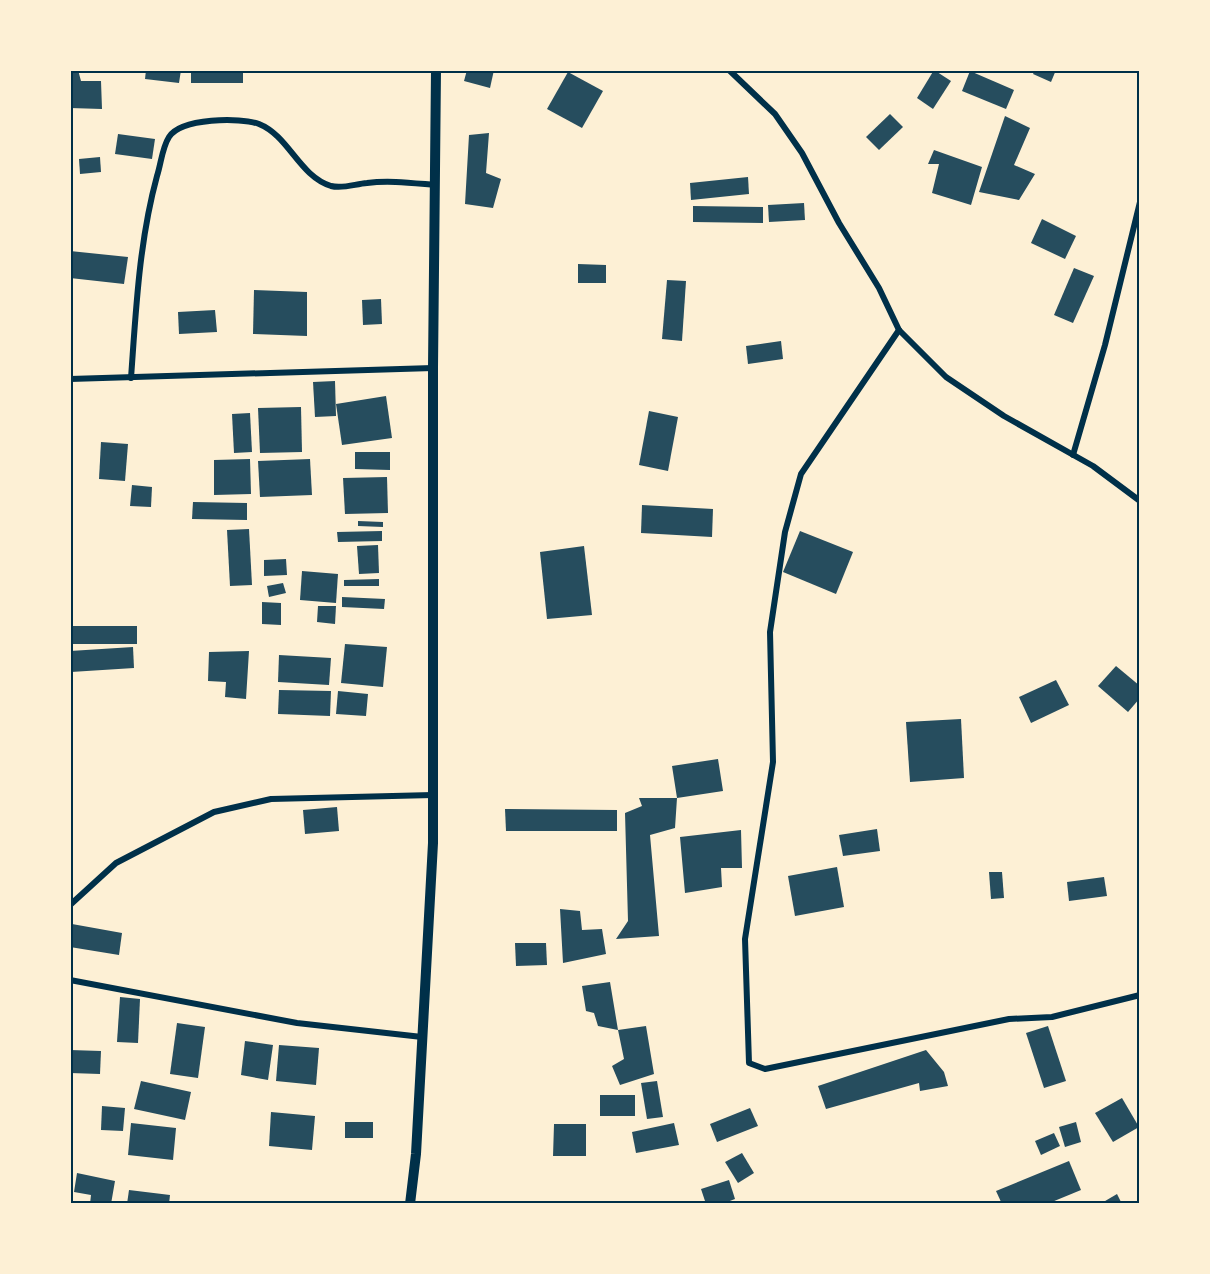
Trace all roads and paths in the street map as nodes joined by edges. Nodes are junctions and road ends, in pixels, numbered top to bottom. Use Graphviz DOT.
graph roads {
  1 [pos="436,70"];
  2 [pos="729,70"];
  3 [pos="435,185"];
  4 [pos="1140,202"];
  5 [pos="899,330"];
  6 [pos="433,368"];
  7 [pos="131,378"];
  8 [pos="70,379"];
  9 [pos="1073,454"];
  10 [pos="1140,501"];
  11 [pos="433,795"];
  12 [pos="70,904"];
  13 [pos="70,980"];
  14 [pos="1140,995"];
  15 [pos="422,1037"];
  16 [pos="410,1203"];
  1 -- 3 [label="street"];
  2 -- 5 [label="street"];
  3 -- 6 [label="street"];
  3 -- 7 [label="street"];
  4 -- 9 [label="street"];
  5 -- 9 [label="street"];
  5 -- 14 [label="street"];
  6 -- 7 [label="street"];
  6 -- 11 [label="street"];
  7 -- 8 [label="street"];
  9 -- 10 [label="street"];
  11 -- 12 [label="street"];
  11 -- 15 [label="street"];
  13 -- 15 [label="street"];
  15 -- 16 [label="street"];
}
